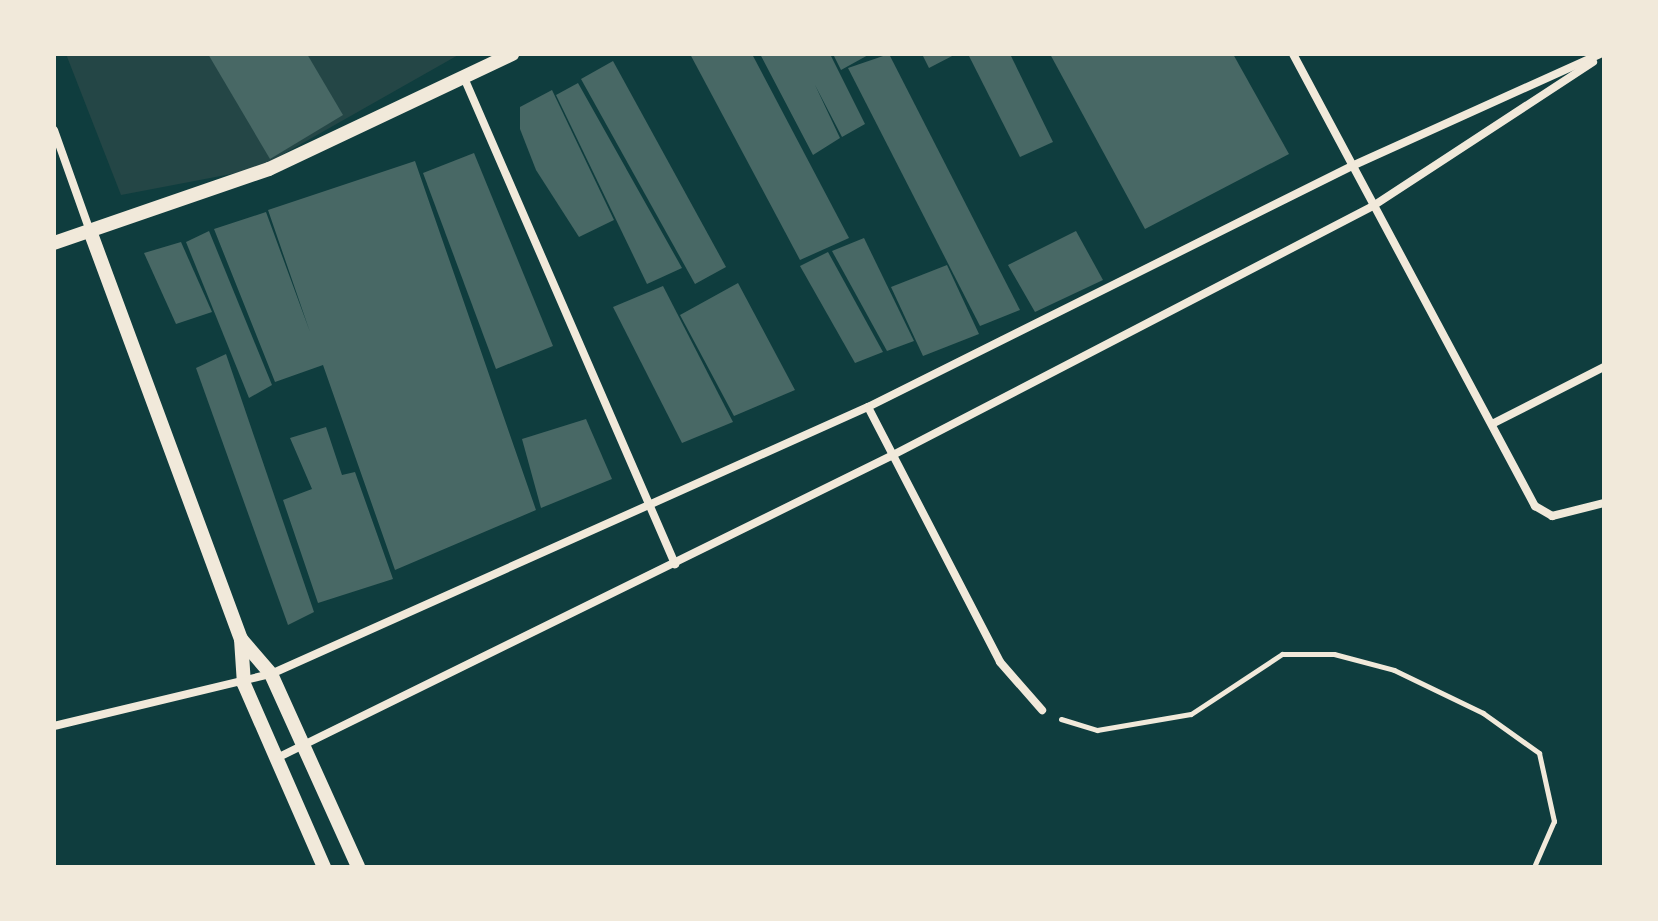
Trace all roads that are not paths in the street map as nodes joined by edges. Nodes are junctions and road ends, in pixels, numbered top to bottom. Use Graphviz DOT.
graph roads {
  1 [pos="512,54"];
  2 [pos="1293,54"];
  3 [pos="1602,54"];
  4 [pos="465,80"];
  5 [pos="54,130"];
  6 [pos="1352,166"];
  7 [pos="1373,206"];
  8 [pos="90,231"];
  9 [pos="54,243"];
  10 [pos="1604,367"];
  11 [pos="868,407"];
  12 [pos="1492,424"];
  13 [pos="891,456"];
  14 [pos="1604,503"];
  15 [pos="649,507"];
  16 [pos="675,564"];
  17 [pos="241,639"];
  18 [pos="271,674"];
  19 [pos="244,684"];
  20 [pos="1042,710"];
  21 [pos="54,726"];
  22 [pos="305,748"];
  23 [pos="277,758"];
  24 [pos="324,867"];
  25 [pos="358,867"];
  1 -- 4 [label="street"];
  2 -- 6 [label="street"];
  3 -- 6 [label="street"];
  3 -- 7 [label="street"];
  4 -- 8 [label="street"];
  4 -- 15 [label="street"];
  5 -- 8 [label="street"];
  6 -- 7 [label="street"];
  6 -- 11 [label="street"];
  7 -- 12 [label="street"];
  7 -- 13 [label="street"];
  8 -- 9 [label="street"];
  8 -- 17 [label="street"];
  10 -- 12 [label="street"];
  11 -- 13 [label="street"];
  11 -- 15 [label="street"];
  12 -- 14 [label="street"];
  13 -- 16 [label="street"];
  13 -- 20 [label="street"];
  15 -- 16 [label="street"];
  15 -- 18 [label="street"];
  16 -- 22 [label="street"];
  17 -- 18 [label="street"];
  17 -- 19 [label="street"];
  18 -- 19 [label="street"];
  18 -- 22 [label="street"];
  19 -- 21 [label="street"];
  19 -- 23 [label="street"];
  22 -- 23 [label="street"];
  22 -- 25 [label="street"];
  23 -- 24 [label="street"];
}
